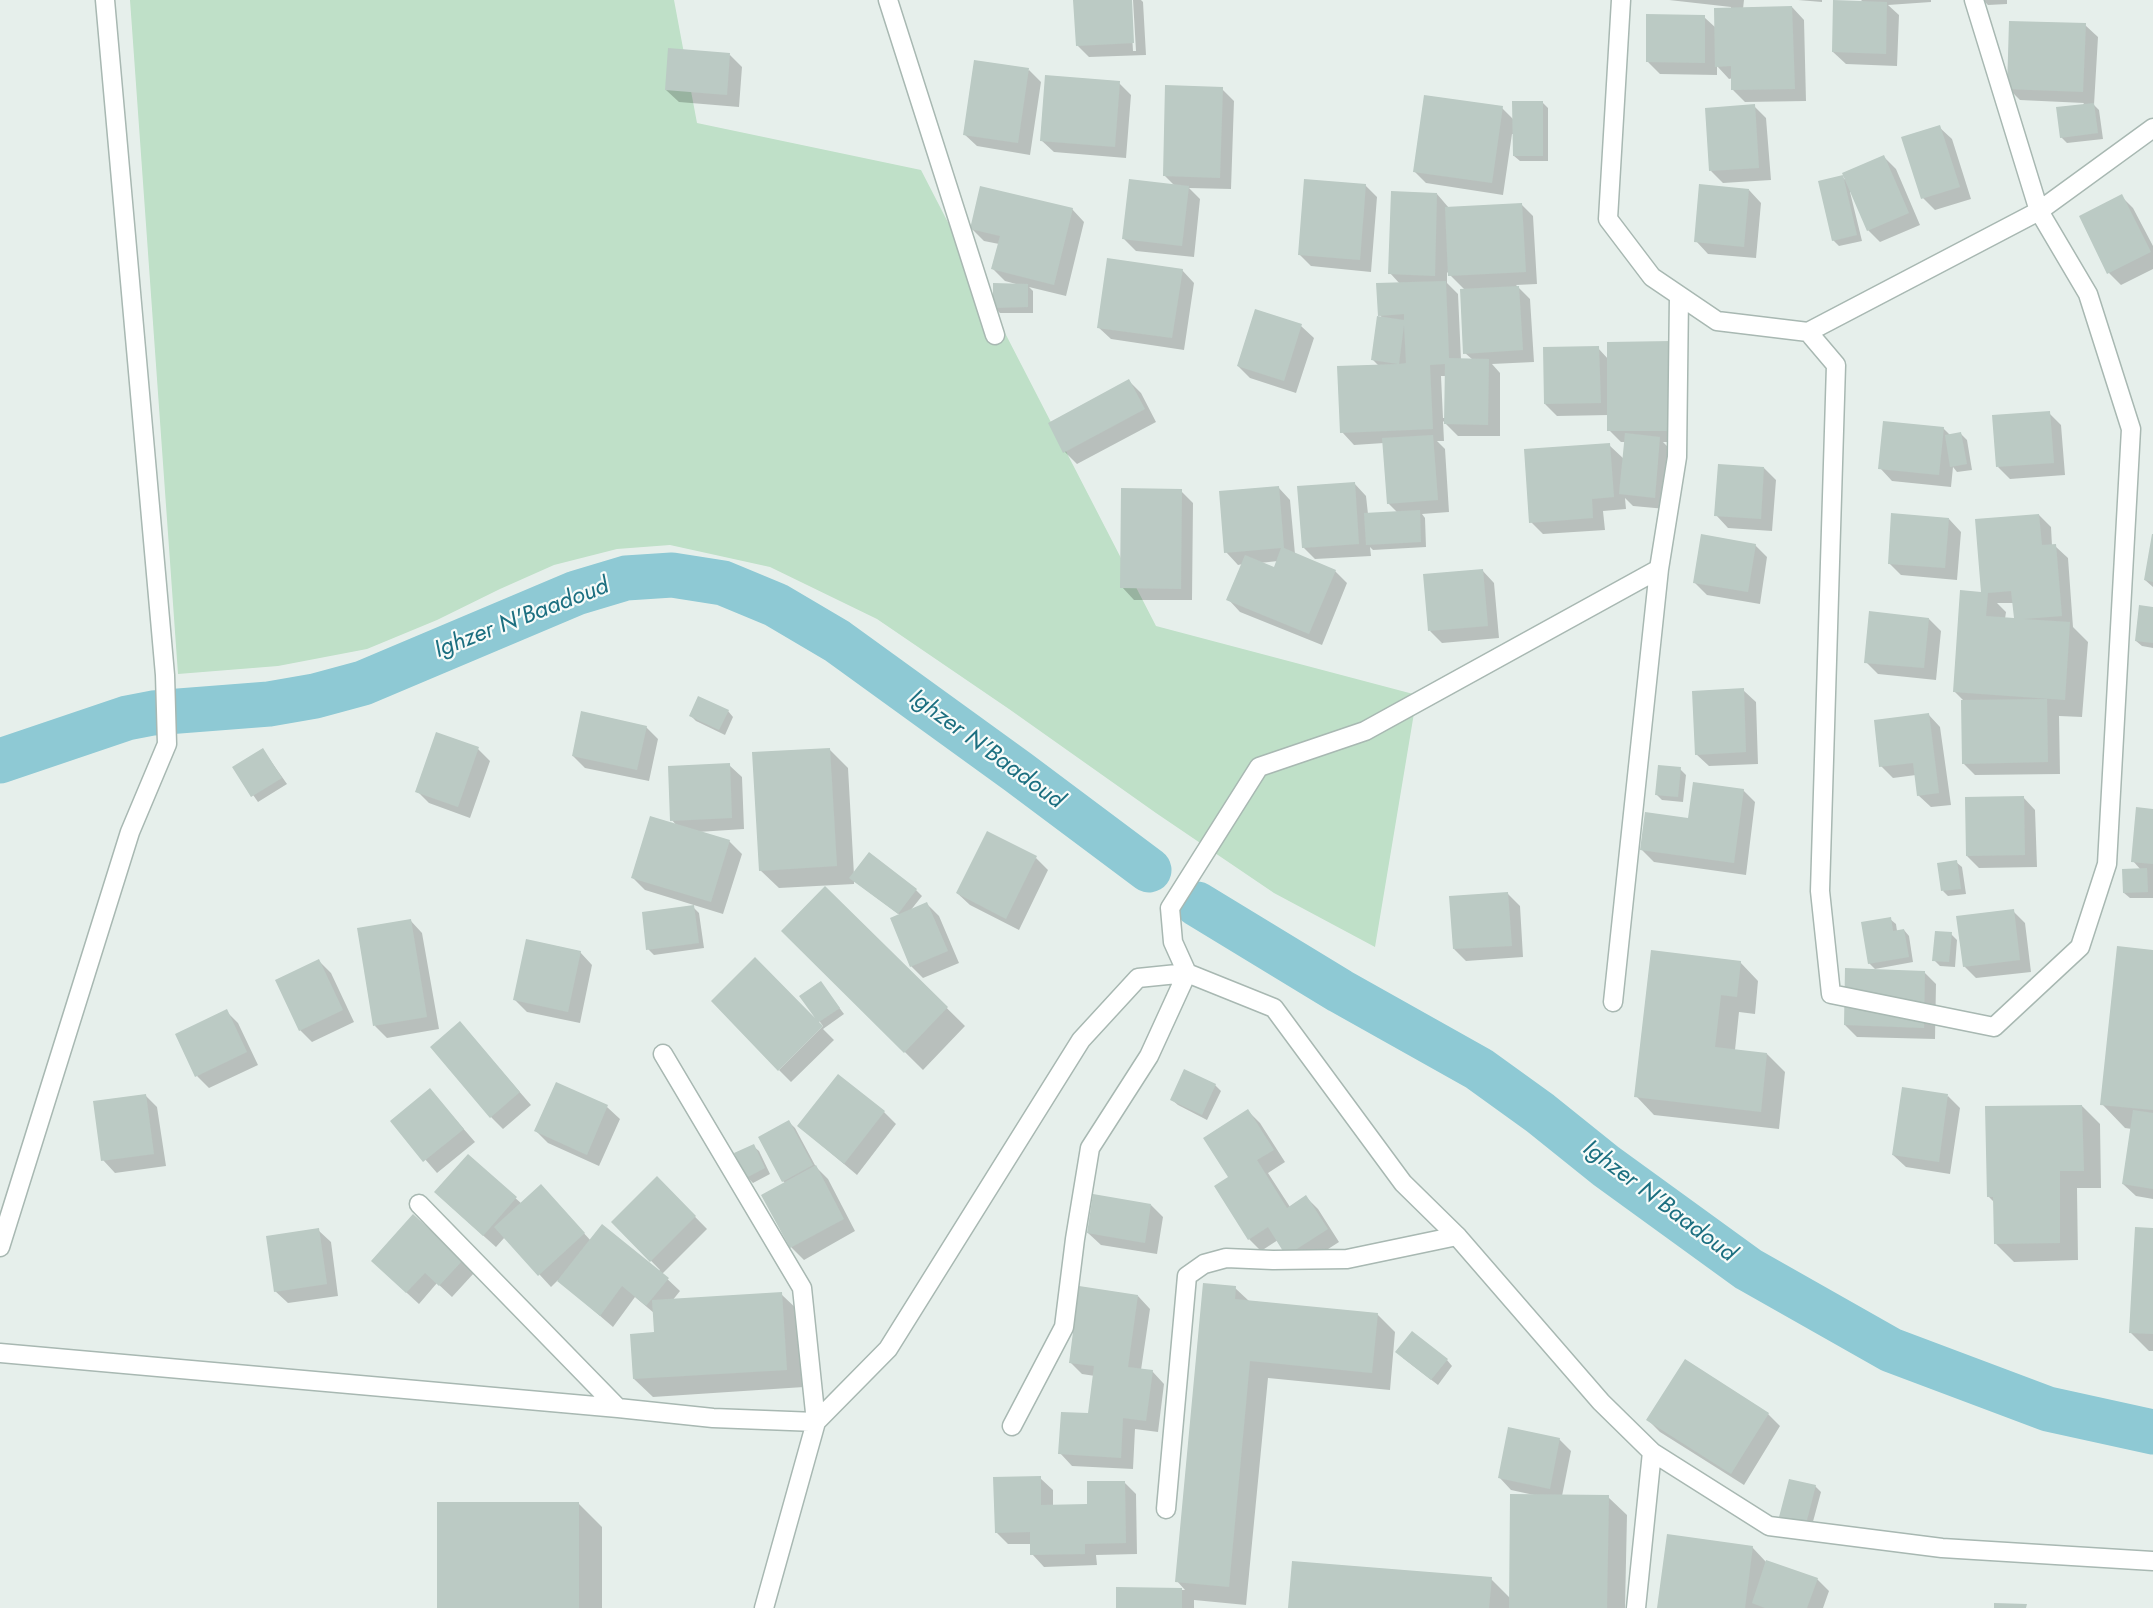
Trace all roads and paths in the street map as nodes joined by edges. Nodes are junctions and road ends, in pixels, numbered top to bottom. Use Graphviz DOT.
graph roads {
  1 [pos="105,0"];
  2 [pos="888,0"];
  3 [pos="1621,0"];
  4 [pos="1974,0"];
  5 [pos="2153,128"];
  6 [pos="2039,212"];
  7 [pos="1679,296"];
  8 [pos="1808,332"];
  9 [pos="994,336"];
  10 [pos="1659,568"];
  11 [pos="1187,973"];
  12 [pos="1613,1002"];
  13 [pos="663,1054"];
  14 [pos="419,1204"];
  15 [pos="1457,1236"];
  16 [pos="0,1247"];
  17 [pos="0,1353"];
  18 [pos="618,1408"];
  19 [pos="816,1422"];
  20 [pos="1012,1426"];
  21 [pos="1652,1452"];
  22 [pos="1166,1509"];
  23 [pos="2153,1561"];
  24 [pos="764,1608"];
  25 [pos="1636,1608"];
  1 -- 16 [label="street"];
  2 -- 9 [label="street"];
  3 -- 7 [label="street"];
  4 -- 6 [label="street"];
  5 -- 6 [label="street"];
  6 -- 8 [label="street"];
  6 -- 8 [label="street"];
  7 -- 8 [label="street"];
  7 -- 10 [label="street"];
  10 -- 11 [label="street"];
  10 -- 12 [label="street"];
  11 -- 15 [label="street"];
  11 -- 19 [label="street"];
  11 -- 20 [label="street"];
  13 -- 19 [label="street"];
  14 -- 18 [label="street"];
  15 -- 21 [label="street"];
  15 -- 22 [label="street"];
  17 -- 18 [label="street"];
  18 -- 19 [label="street"];
  19 -- 24 [label="street"];
  21 -- 23 [label="street"];
  21 -- 25 [label="street"];
}
